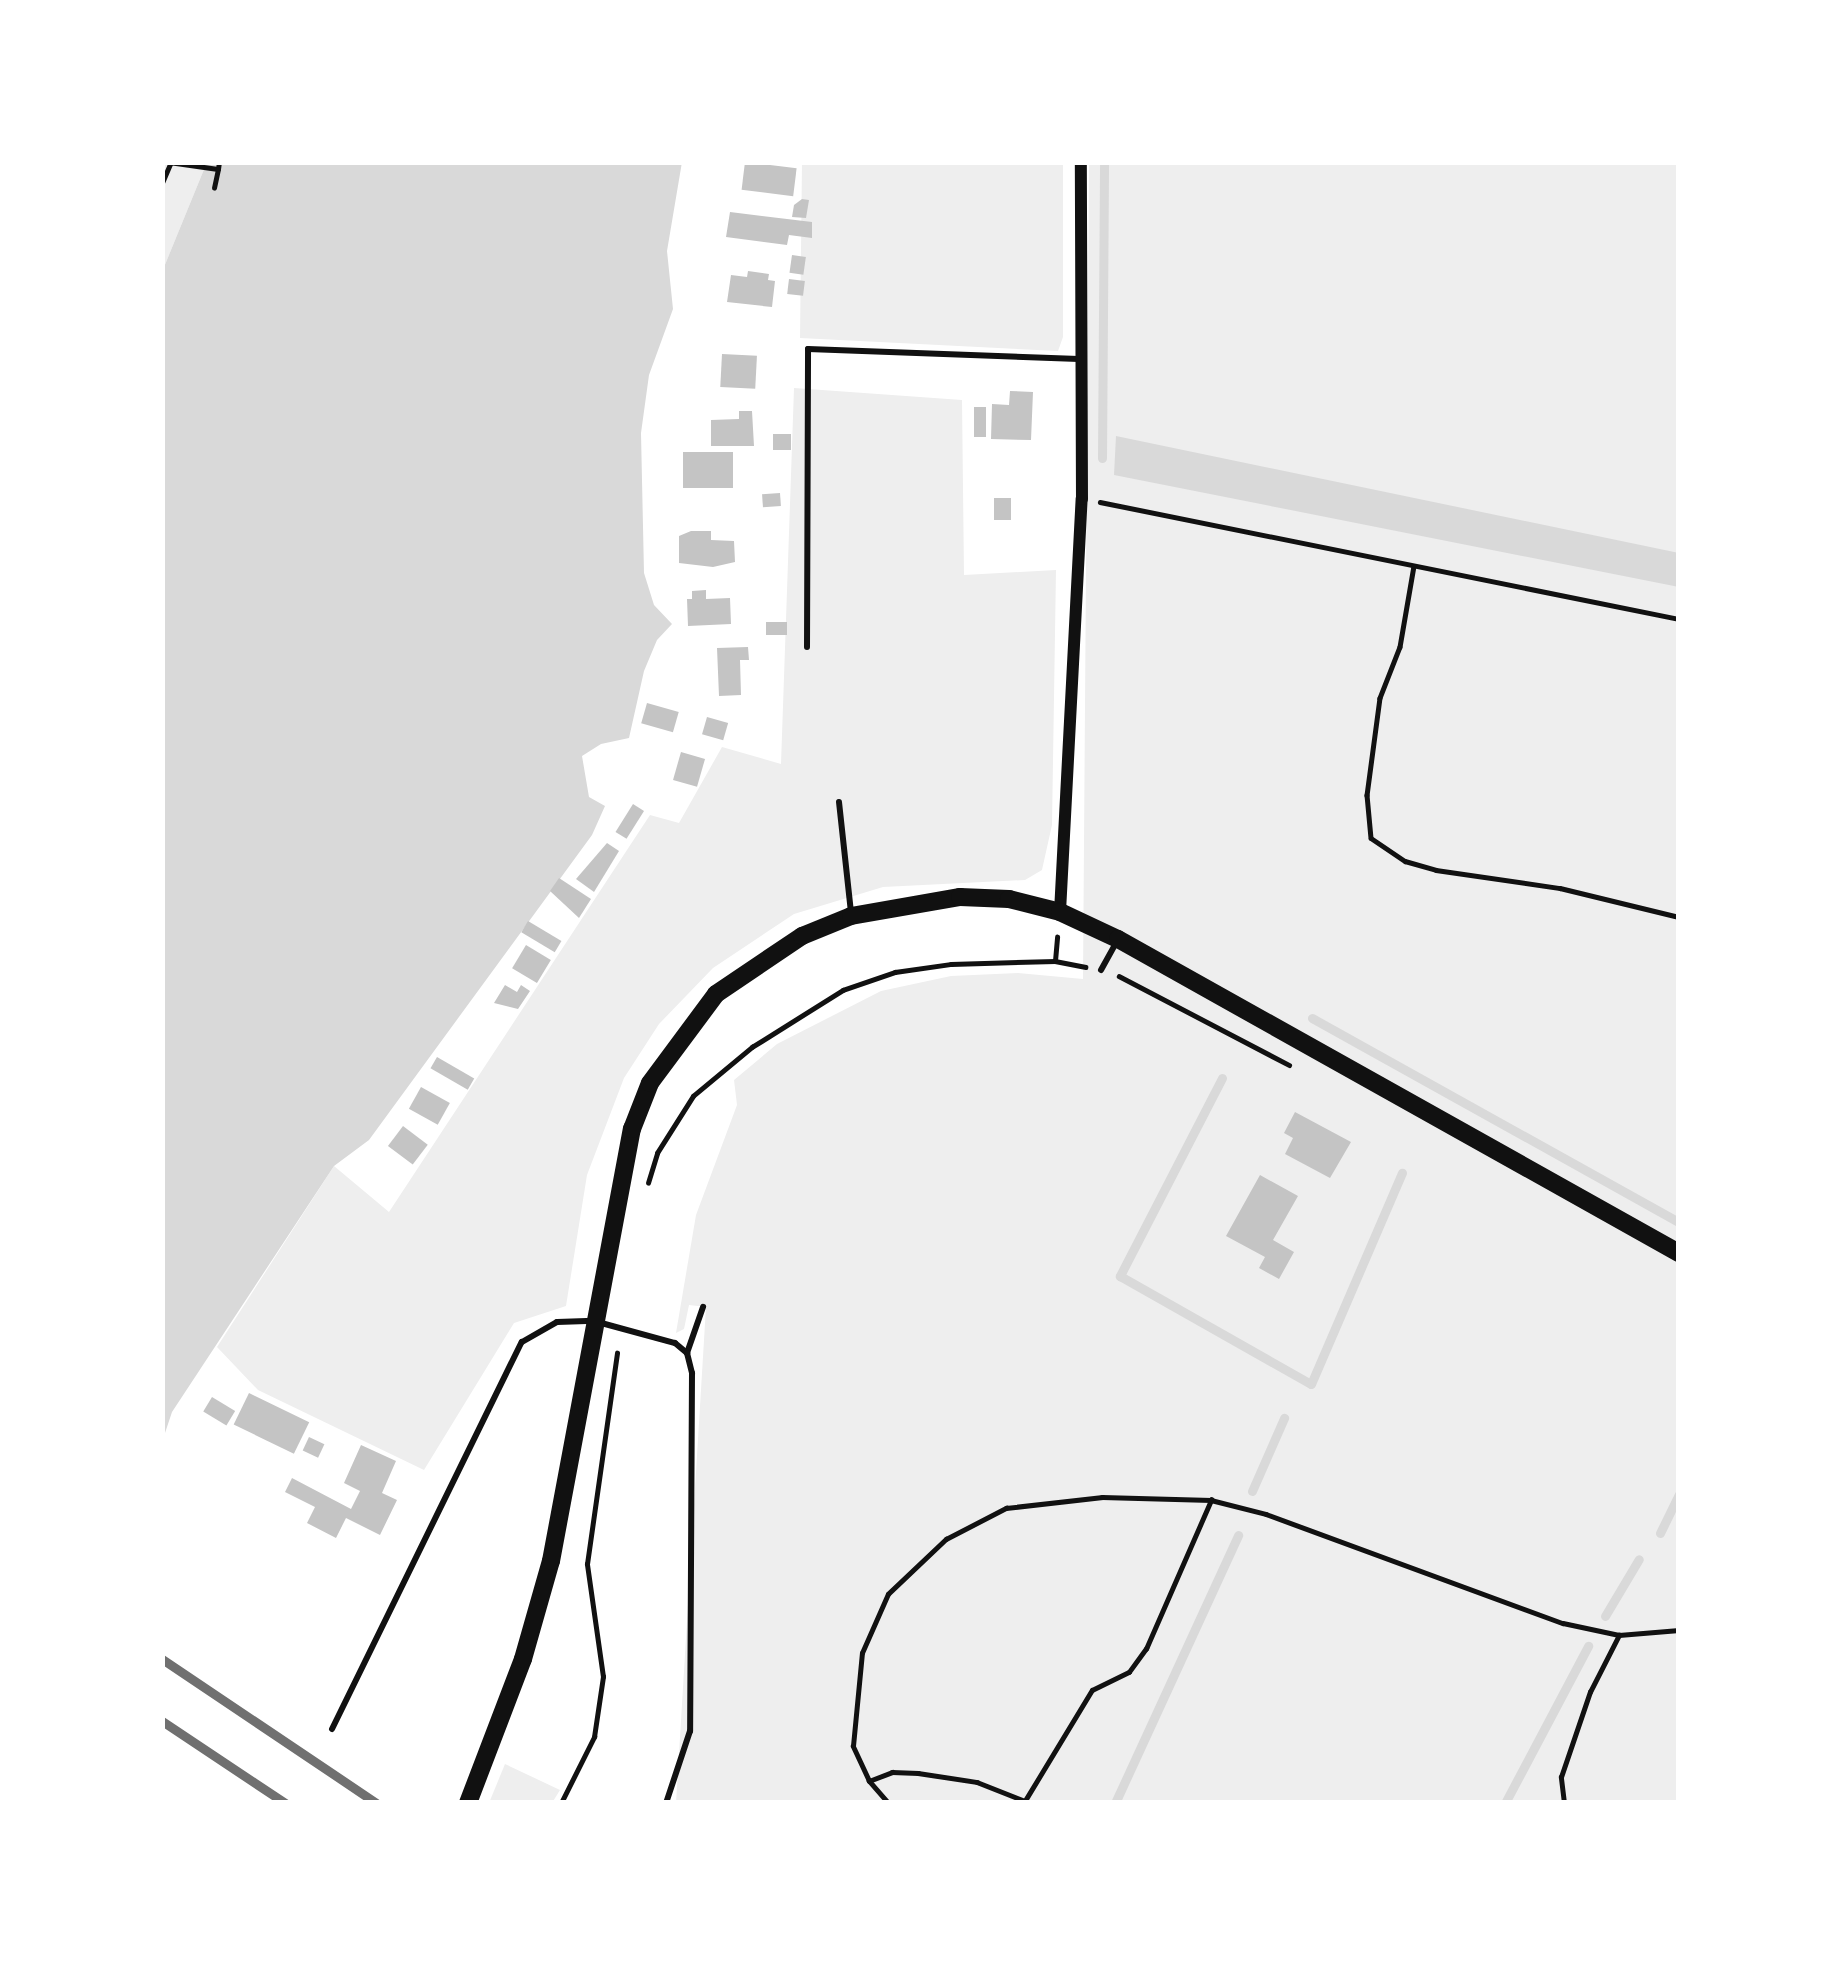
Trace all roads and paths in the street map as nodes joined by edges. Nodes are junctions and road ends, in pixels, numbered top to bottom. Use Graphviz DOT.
graph roads {
  1 [pos="170,162"];
  2 [pos="1081,162"];
  3 [pos="218,166"];
  4 [pos="162,183"];
  5 [pos="214,188"];
  6 [pos="1083,360"];
  7 [pos="1082,499"];
  8 [pos="1414,566"];
  9 [pos="1679,620"];
  10 [pos="807,647"];
  11 [pos="839,802"];
  12 [pos="1060,912"];
  13 [pos="851,916"];
  14 [pos="1679,916"];
  15 [pos="1118,939"];
  16 [pos="1101,970"];
  17 [pos="647,1187"];
  18 [pos="1679,1252"];
  19 [pos="703,1307"];
  20 [pos="594,1321"];
  21 [pos="621,1328"];
  22 [pos="687,1353"];
  23 [pos="1210,1500"];
  24 [pos="1679,1630"];
  25 [pos="1619,1635"];
  26 [pos="332,1729"];
  27 [pos="868,1781"];
  28 [pos="1028,1801"];
  29 [pos="468,1803"];
  30 [pos="561,1803"];
  31 [pos="666,1803"];
  32 [pos="888,1803"];
  33 [pos="1564,1803"];
  1 -- 3 [label="path"];
  1 -- 4 [label="path"];
  2 -- 6 [label="street"];
  3 -- 5 [label="path"];
  6 -- 7 [label="street"];
  6 -- 10 [label="lane"];
  7 -- 8 [label="path"];
  7 -- 12 [label="street"];
  8 -- 9 [label="path"];
  8 -- 14 [label="path"];
  11 -- 13 [label="lane"];
  12 -- 13 [label="main road"];
  12 -- 15 [label="main road"];
  13 -- 20 [label="main road"];
  15 -- 16 [label="lane"];
  15 -- 18 [label="main road"];
  16 -- 17 [label="path"];
  19 -- 22 [label="lane"];
  20 -- 21 [label="lane"];
  20 -- 26 [label="lane"];
  20 -- 29 [label="main road"];
  21 -- 22 [label="lane"];
  21 -- 30 [label="path"];
  22 -- 31 [label="lane"];
  23 -- 25 [label="path"];
  23 -- 27 [label="path"];
  23 -- 28 [label="path"];
  24 -- 25 [label="path"];
  25 -- 33 [label="path"];
  27 -- 28 [label="path"];
  27 -- 32 [label="path"];
}
